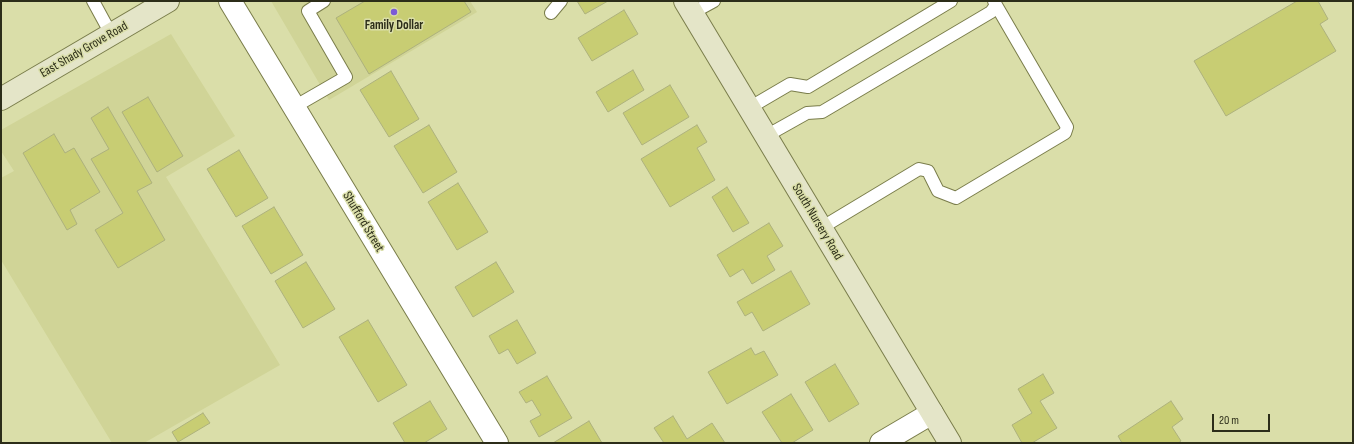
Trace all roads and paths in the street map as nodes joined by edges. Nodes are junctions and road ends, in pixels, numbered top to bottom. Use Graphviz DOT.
graph roads {
  1 [pos="93,1"];
  2 [pos="168,1"];
  3 [pos="230,1"];
  4 [pos="324,1"];
  5 [pos="561,1"];
  6 [pos="714,1"];
  7 [pos="951,1"];
  8 [pos="995,3"];
  9 [pos="688,7"];
  10 [pos="551,12"];
  11 [pos="112,34"];
  12 [pos="1,98"];
  13 [pos="294,107"];
  14 [pos="749,108"];
  15 [pos="766,136"];
  16 [pos="821,228"];
  17 [pos="932,413"];
  18 [pos="497,443"];
  19 [pos="881,443"];
  20 [pos="950,443"];
  1 -- 11 [label="lane"];
  2 -- 11 [label="street, East Shady Grove Road"];
  3 -- 13 [label="street, Shufford Street"];
  4 -- 13 [label="lane"];
  5 -- 10 [label="lane"];
  6 -- 9 [label="lane"];
  7 -- 14 [label="lane"];
  8 -- 15 [label="lane"];
  8 -- 16 [label="lane"];
  9 -- 14 [label="street, South Nursery Road"];
  11 -- 12 [label="street, East Shady Grove Road"];
  13 -- 18 [label="street, Shufford Street"];
  14 -- 15 [label="street, South Nursery Road"];
  15 -- 16 [label="street, South Nursery Road"];
  16 -- 17 [label="street, South Nursery Road"];
  17 -- 19 [label="street"];
  17 -- 20 [label="street, South Nursery Road"];
}
